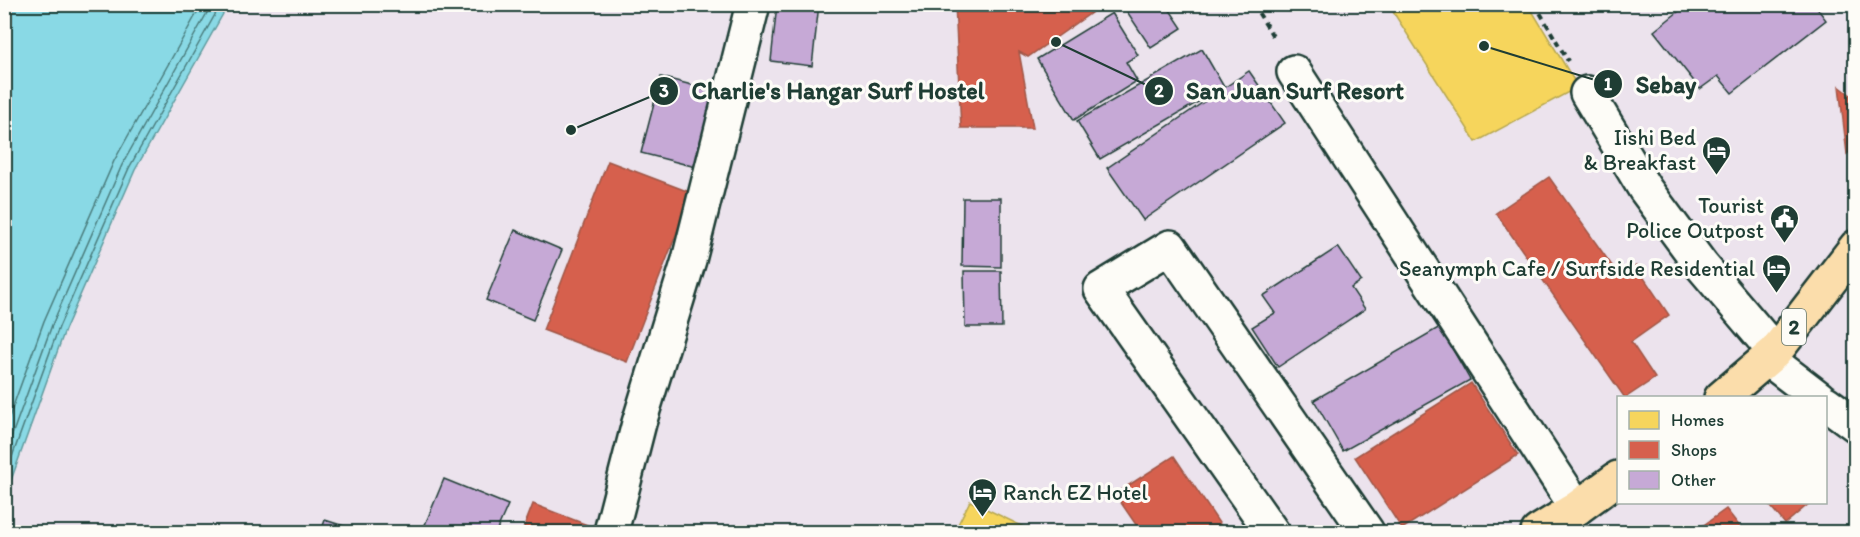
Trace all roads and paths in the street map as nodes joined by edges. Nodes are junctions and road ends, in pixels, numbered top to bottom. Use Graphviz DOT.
graph roads {
  1 [pos="753,4"];
  2 [pos="1535,4"];
  3 [pos="1294,72"];
  4 [pos="1587,93"];
  5 [pos="1856,248"];
  6 [pos="1771,356"];
  7 [pos="1723,396"];
  8 [pos="1817,396"];
  9 [pos="1827,404"];
  10 [pos="1856,425"];
  11 [pos="1617,479"];
  12 [pos="1577,508"];
  13 [pos="611,532"];
  14 [pos="1272,532"];
  15 [pos="1366,532"];
  16 [pos="1538,532"];
  1 -- 13 [label="street"];
  2 -- 4 [label="path"];
  3 -- 12 [label="street"];
  4 -- 6 [label="street"];
  5 -- 6 [label="main road, 2"];
  6 -- 7 [label="main road, 2"];
  6 -- 8 [label="street"];
  9 -- 10 [label="street"];
  11 -- 12 [label="main road"];
  12 -- 16 [label="main road"];
  14 -- 15 [label="street"];
}
